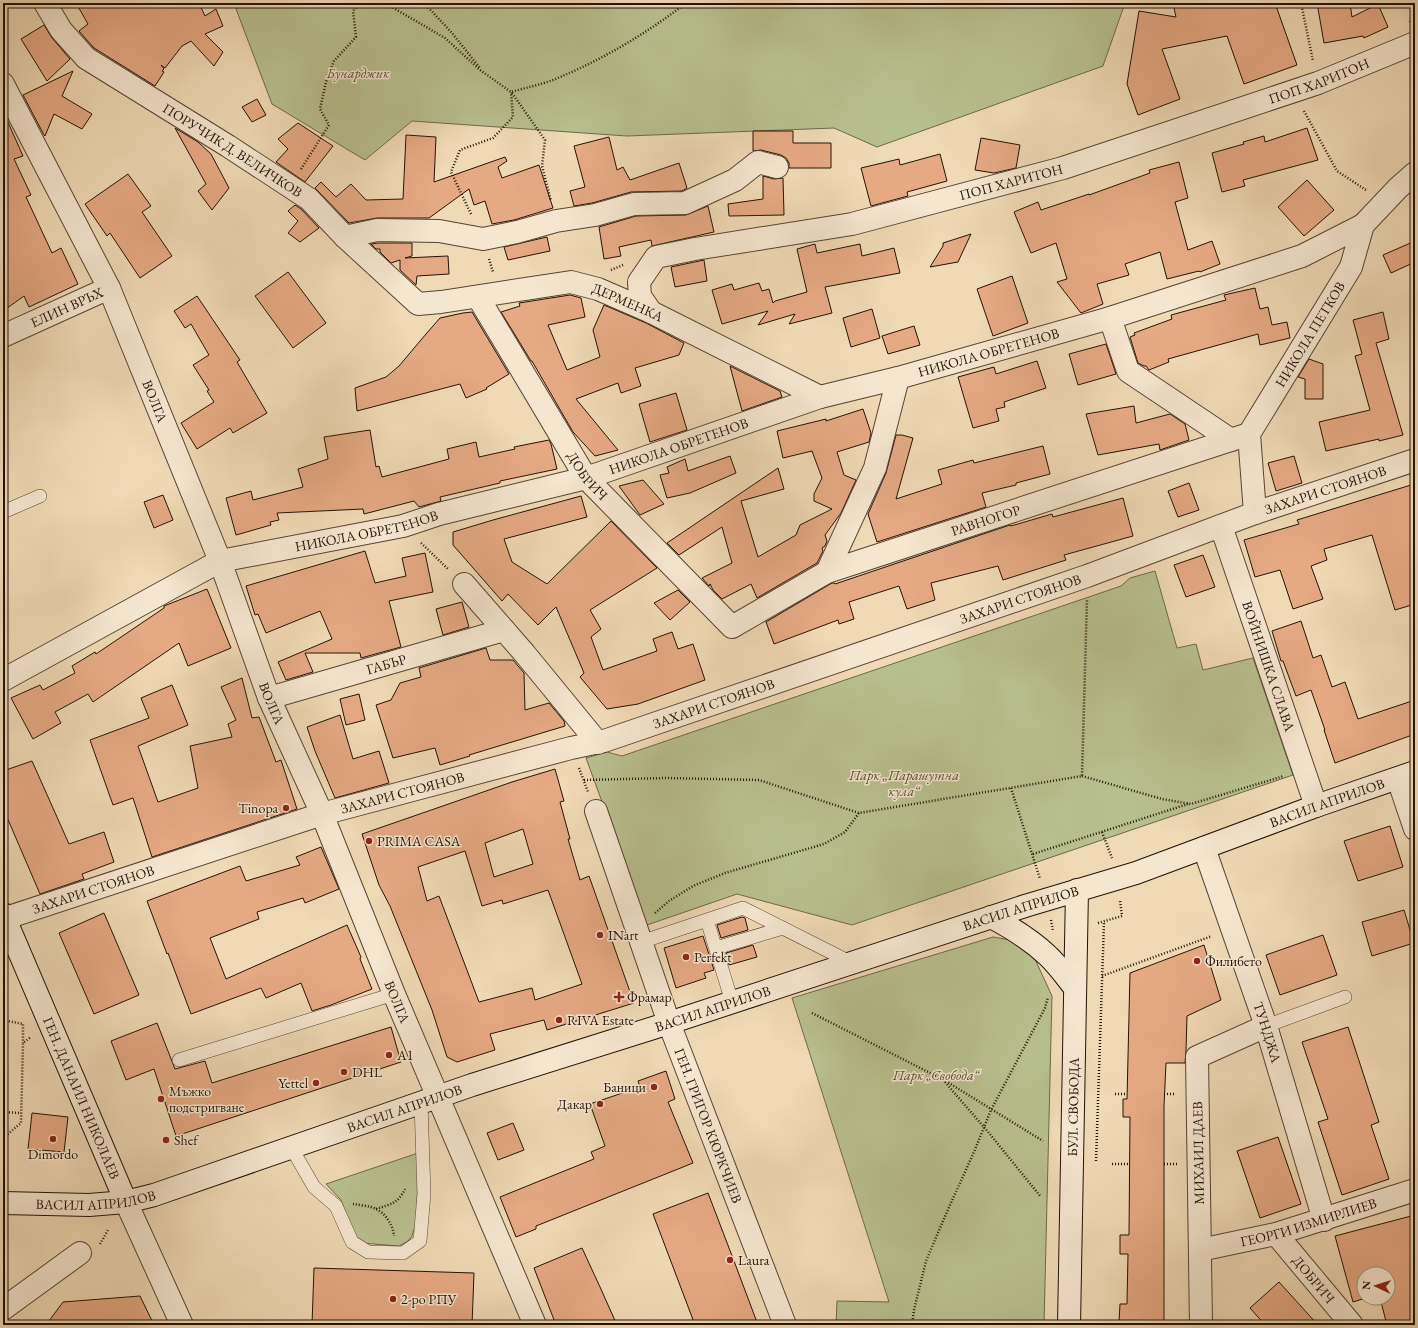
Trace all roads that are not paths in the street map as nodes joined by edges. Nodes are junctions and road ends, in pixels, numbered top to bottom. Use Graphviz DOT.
graph roads {
  1 [pos="45,3"];
  2 [pos="1415,43"];
  3 [pos="3,84"];
  4 [pos="777,167"];
  5 [pos="1415,173"];
  6 [pos="1363,225"];
  7 [pos="345,237"];
  8 [pos="108,288"];
  9 [pos="478,297"];
  10 [pos="418,304"];
  11 [pos="651,312"];
  12 [pos="1110,318"];
  13 [pos="3,336"];
  14 [pos="898,378"];
  15 [pos="820,397"];
  16 [pos="1240,437"];
  17 [pos="1415,460"];
  18 [pos="586,478"];
  19 [pos="40,496"];
  20 [pos="3,512"];
  21 [pos="1255,513"];
  22 [pos="1221,526"];
  23 [pos="220,561"];
  24 [pos="827,572"];
  25 [pos="464,584"];
  26 [pos="732,627"];
  27 [pos="504,630"];
  28 [pos="3,680"];
  29 [pos="269,698"];
  30 [pos="598,743"];
  31 [pos="1406,775"];
  32 [pos="1316,806"];
  33 [pos="596,811"];
  34 [pos="322,814"];
  35 [pos="1415,829"];
  36 [pos="1204,848"];
  37 [pos="1077,890"];
  38 [pos="4,917"];
  39 [pos="991,918"];
  40 [pos="707,920"];
  41 [pos="783,928"];
  42 [pos="641,942"];
  43 [pos="716,948"];
  44 [pos="852,963"];
  45 [pos="1075,988"];
  46 [pos="394,994"];
  47 [pos="1345,997"];
  48 [pos="732,1002"];
  49 [pos="669,1023"];
  50 [pos="1266,1026"];
  51 [pos="179,1060"];
  52 [pos="429,1100"];
  53 [pos="291,1147"];
  54 [pos="1415,1190"];
  55 [pos="126,1202"];
  56 [pos="7,1207"];
  57 [pos="1324,1220"];
  58 [pos="1276,1234"];
  59 [pos="1200,1250"];
  60 [pos="80,1253"];
  61 [pos="3,1309"];
  62 [pos="182,1325"];
  63 [pos="535,1325"];
  64 [pos="785,1325"];
  65 [pos="1069,1325"];
  66 [pos="1201,1325"];
  67 [pos="1352,1325"];
  1 -- 7 [label="street, ПОРУЧИК Д. ВЕЛИЧКОВ"];
  2 -- 11 [label="street, ПОП ХАРИТОН"];
  3 -- 8 [label="street, ВОЛГА"];
  4 -- 7 [label="street"];
  5 -- 6 [label="street, НИКОЛА ПЕТКОВ"];
  6 -- 12 [label="street, НИКОЛА ОБРЕТЕНОВ"];
  6 -- 16 [label="street, НИКОЛА ПЕТКОВ"];
  7 -- 10 [label="street, ПОРУЧИК Д. ВЕЛИЧКОВ"];
  8 -- 13 [label="street, ЕЛИН ВРЪХ"];
  8 -- 23 [label="street, ВОЛГА"];
  9 -- 10 [label="street, ДЕРМЕНКА"];
  9 -- 11 [label="street, ДЕРМЕНКА"];
  9 -- 18 [label="street, ДОБРИЧ"];
  11 -- 15 [label="street, ДЕРМЕНКА"];
  12 -- 14 [label="street, НИКОЛА ОБРЕТЕНОВ"];
  12 -- 16 [label="street"];
  14 -- 15 [label="street, НИКОЛА ОБРЕТЕНОВ"];
  14 -- 24 [label="street"];
  15 -- 18 [label="street, НИКОЛА ОБРЕТЕНОВ"];
  16 -- 21 [label="street"];
  16 -- 24 [label="street, РАВНОГОР"];
  17 -- 21 [label="street, ЗАХАРИ СТОЯНОВ"];
  18 -- 23 [label="street, НИКОЛА ОБРЕТЕНОВ"];
  18 -- 26 [label="street, ДОБРИЧ"];
  19 -- 20 [label="lane"];
  21 -- 22 [label="street, ЗАХАРИ СТОЯНОВ"];
  22 -- 30 [label="street, ЗАХАРИ СТОЯНОВ"];
  22 -- 32 [label="street, ВОЙНИШКА СЛАВА"];
  23 -- 28 [label="street, НИКОЛА ОБРЕТЕНОВ"];
  23 -- 29 [label="street, ВОЛГА"];
  24 -- 26 [label="street, РАВНОГОР"];
  25 -- 27 [label="street"];
  27 -- 29 [label="street, ГАБЪР"];
  27 -- 30 [label="street"];
  29 -- 34 [label="street, ВОЛГА"];
  30 -- 34 [label="street, ЗАХАРИ СТОЯНОВ"];
  31 -- 32 [label="street, ВАСИЛ АПРИЛОВ"];
  31 -- 35 [label="street"];
  32 -- 36 [label="street, ВАСИЛ АПРИЛОВ"];
  33 -- 42 [label="street, ГЕН. ГРИГОР КЮРКЧИЕВ"];
  34 -- 38 [label="street, ЗАХАРИ СТОЯНОВ"];
  34 -- 46 [label="street, ВОЛГА"];
  36 -- 37 [label="street, ВАСИЛ АПРИЛОВ"];
  36 -- 50 [label="street, ТУНДЖА"];
  37 -- 39 [label="street, ВАСИЛ АПРИЛОВ"];
  37 -- 45 [label="street, БУЛ. СВОБОДА"];
  38 -- 55 [label="street, ГЕН. ДАНАИЛ НИКОЛАЕВ"];
  39 -- 44 [label="street, ВАСИЛ АПРИЛОВ"];
  39 -- 45 [label="street"];
  40 -- 41 [label="lane"];
  40 -- 42 [label="lane"];
  40 -- 43 [label="lane"];
  41 -- 43 [label="lane"];
  41 -- 44 [label="lane"];
  42 -- 49 [label="street, ГЕН. ГРИГОР КЮРКЧИЕВ"];
  43 -- 48 [label="lane"];
  44 -- 48 [label="street, ВАСИЛ АПРИЛОВ"];
  45 -- 65 [label="street, БУЛ. СВОБОДА"];
  46 -- 51 [label="lane"];
  46 -- 52 [label="street, ВОЛГА"];
  47 -- 50 [label="lane"];
  48 -- 49 [label="street, ВАСИЛ АПРИЛОВ"];
  49 -- 52 [label="street, ВАСИЛ АПРИЛОВ"];
  49 -- 64 [label="street, ГЕН. ГРИГОР КЮРКЧИЕВ"];
  50 -- 57 [label="street, ТУНДЖА"];
  50 -- 59 [label="street, МИХАИЛ ДАЕВ"];
  52 -- 53 [label="street, ВАСИЛ АПРИЛОВ"];
  52 -- 53 [label="lane"];
  52 -- 63 [label="street, ВОЛГА"];
  53 -- 55 [label="street, ВАСИЛ АПРИЛОВ"];
  54 -- 57 [label="street, ГЕОРГИ ИЗМИРЛИЕВ"];
  55 -- 56 [label="street, ВАСИЛ АПРИЛОВ"];
  55 -- 62 [label="street, ГЕН. ДАНАИЛ НИКОЛАЕВ"];
  57 -- 58 [label="street, ГЕОРГИ ИЗМИРЛИЕВ"];
  58 -- 59 [label="street, ГЕОРГИ ИЗМИРЛИЕВ"];
  58 -- 67 [label="street, ДОБРИЧ"];
  59 -- 66 [label="street, МИХАИЛ ДАЕВ"];
  60 -- 61 [label="street"];
}
